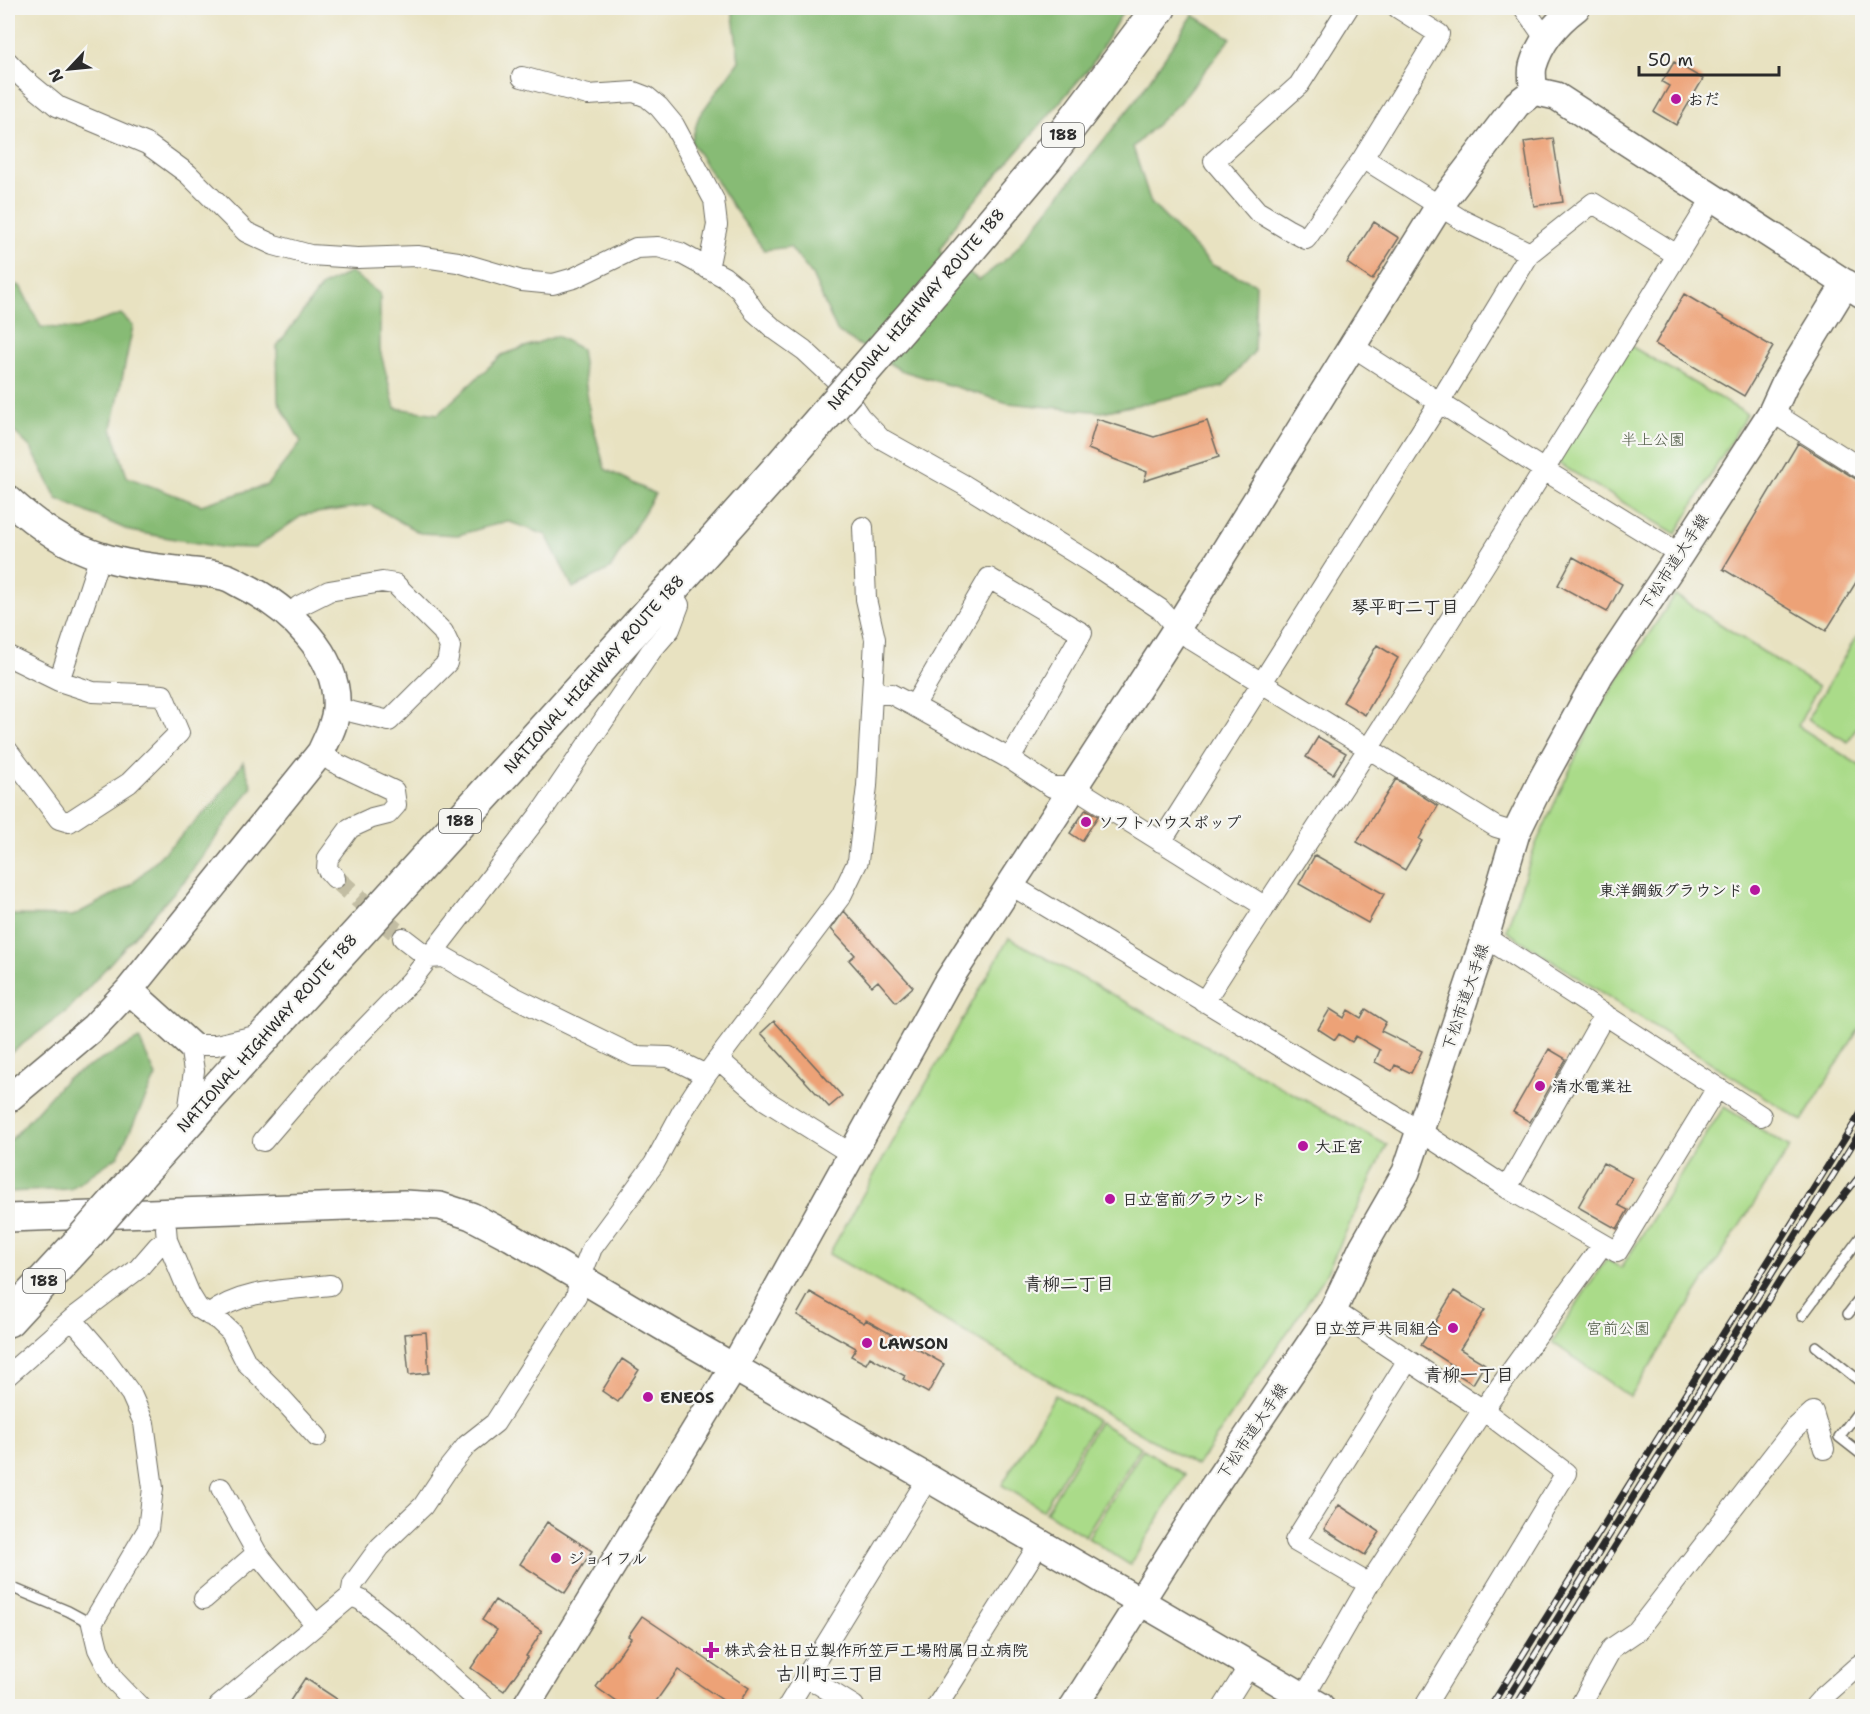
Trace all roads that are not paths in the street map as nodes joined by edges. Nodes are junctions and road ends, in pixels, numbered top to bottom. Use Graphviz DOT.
graph roads {
  1 [pos="1159,8"];
  2 [pos="1348,8"];
  3 [pos="1398,8"];
  4 [pos="1524,8"];
  5 [pos="1576,8"];
  6 [pos="1545,38"];
  7 [pos="8,62"];
  8 [pos="522,77"];
  9 [pos="1533,91"];
  10 [pos="1363,158"];
  11 [pos="1713,197"];
  12 [pos="1440,205"];
  13 [pos="1530,254"];
  14 [pos="1677,255"];
  15 [pos="708,269"];
  16 [pos="1854,289"];
  17 [pos="1352,346"];
  18 [pos="1439,403"];
  19 [pos="1772,412"];
  20 [pos="1863,469"];
  21 [pos="1544,470"];
  22 [pos="8,499"];
  23 [pos="863,527"];
  24 [pos="1680,554"];
  25 [pos="100,556"];
  26 [pos="670,591"];
  27 [pos="291,616"];
  28 [pos="1177,628"];
  29 [pos="8,656"];
  30 [pos="58,681"];
  31 [pos="1263,684"];
  32 [pos="873,692"];
  33 [pos="914,706"];
  34 [pos="336,708"];
  35 [pos="1368,749"];
  36 [pos="8,751"];
  37 [pos="321,752"];
  38 [pos="1010,759"];
  39 [pos="1074,787"];
  40 [pos="1516,833"];
  41 [pos="1161,842"];
  42 [pos="335,878"];
  43 [pos="1011,885"];
  44 [pos="1264,906"];
  45 [pos="1485,937"];
  46 [pos="403,938"];
  47 [pos="429,957"];
  48 [pos="129,990"];
  49 [pos="1204,1002"];
  50 [pos="1605,1014"];
  51 [pos="266,1033"];
  52 [pos="190,1045"];
  53 [pos="718,1059"];
  54 [pos="706,1075"];
  55 [pos="1717,1088"];
  56 [pos="8,1100"];
  57 [pos="1761,1116"];
  58 [pos="186,1122"];
  59 [pos="1420,1131"];
  60 [pos="263,1141"];
  61 [pos="853,1155"];
  62 [pos="1507,1188"];
  63 [pos="164,1213"];
  64 [pos="8,1218"];
  65 [pos="1863,1235"];
  66 [pos="167,1240"];
  67 [pos="1603,1244"];
  68 [pos="580,1279"];
  69 [pos="330,1285"];
  70 [pos="1863,1296"];
  71 [pos="1333,1310"];
  72 [pos="1848,1314"];
  73 [pos="209,1315"];
  74 [pos="1802,1316"];
  75 [pos="72,1319"];
  76 [pos="8,1320"];
  77 [pos="1816,1346"];
  78 [pos="1408,1360"];
  79 [pos="734,1366"];
  80 [pos="8,1374"];
  81 [pos="1863,1383"];
  82 [pos="1863,1407"];
  83 [pos="1483,1410"];
  84 [pos="317,1437"];
  85 [pos="1824,1449"];
  86 [pos="1863,1455"];
  87 [pos="928,1478"];
  88 [pos="221,1488"];
  89 [pos="1040,1544"];
  90 [pos="257,1553"];
  91 [pos="1369,1584"];
  92 [pos="8,1586"];
  93 [pos="351,1596"];
  94 [pos="204,1599"];
  95 [pos="1140,1601"];
  96 [pos="92,1624"];
  97 [pos="316,1625"];
  98 [pos="1863,1665"];
  99 [pos="1249,1666"];
  100 [pos="807,1677"];
  101 [pos="1312,1702"];
  102 [pos="139,1707"];
  103 [pos="219,1707"];
  104 [pos="484,1707"];
  105 [pos="526,1707"];
  106 [pos="788,1707"];
  107 [pos="854,1707"];
  108 [pos="937,1707"];
  109 [pos="1074,1707"];
  110 [pos="1224,1707"];
  111 [pos="1425,1707"];
  112 [pos="1580,1707"];
  113 [pos="1815,1707"];
  1 -- 26 [label="highway, NATIONAL HIGHWAY ROUTE 188 / 188, bridge"];
  2 -- 10 [label="street"];
  3 -- 10 [label="street"];
  4 -- 6 [label="street"];
  5 -- 6 [label="street"];
  6 -- 9 [label="street"];
  7 -- 15 [label="street"];
  8 -- 15 [label="street"];
  9 -- 11 [label="street"];
  9 -- 12 [label="street"];
  10 -- 12 [label="street"];
  11 -- 14 [label="street"];
  11 -- 16 [label="street"];
  12 -- 13 [label="street"];
  12 -- 17 [label="street"];
  13 -- 14 [label="street"];
  13 -- 18 [label="street"];
  14 -- 21 [label="street"];
  15 -- 28 [label="street"];
  16 -- 19 [label="street, 下松市道大手線"];
  17 -- 18 [label="street"];
  17 -- 28 [label="street"];
  18 -- 21 [label="street"];
  18 -- 31 [label="street"];
  19 -- 20 [label="street"];
  19 -- 24 [label="street, 下松市道大手線"];
  21 -- 24 [label="street"];
  21 -- 35 [label="street"];
  22 -- 25 [label="street"];
  23 -- 32 [label="street"];
  24 -- 40 [label="street, 下松市道大手線"];
  25 -- 27 [label="street"];
  25 -- 30 [label="street"];
  26 -- 47 [label="street"];
  26 -- 51 [label="highway, NATIONAL HIGHWAY ROUTE 188 / 188"];
  27 -- 34 [label="street"];
  27 -- 34 [label="street"];
  28 -- 31 [label="street"];
  28 -- 39 [label="street"];
  29 -- 30 [label="street"];
  30 -- 36 [label="street"];
  31 -- 35 [label="street"];
  31 -- 41 [label="street"];
  32 -- 33 [label="street"];
  32 -- 53 [label="street"];
  33 -- 38 [label="street"];
  33 -- 38 [label="street"];
  34 -- 37 [label="street"];
  35 -- 40 [label="street"];
  35 -- 44 [label="street"];
  37 -- 42 [label="street"];
  37 -- 48 [label="street"];
  38 -- 39 [label="street"];
  39 -- 41 [label="street"];
  39 -- 43 [label="street"];
  40 -- 45 [label="street, 下松市道大手線"];
  41 -- 44 [label="street"];
  43 -- 49 [label="street"];
  43 -- 61 [label="street"];
  44 -- 49 [label="street"];
  45 -- 50 [label="street"];
  45 -- 59 [label="street, 下松市道大手線"];
  46 -- 47 [label="street"];
  47 -- 54 [label="street"];
  47 -- 60 [label="street"];
  48 -- 52 [label="street"];
  48 -- 56 [label="street"];
  49 -- 59 [label="street"];
  50 -- 55 [label="street"];
  50 -- 62 [label="street"];
  51 -- 52 [label="street"];
  51 -- 58 [label="highway, NATIONAL HIGHWAY ROUTE 188 / 188"];
  52 -- 58 [label="street"];
  53 -- 54 [label="street"];
  53 -- 61 [label="street"];
  54 -- 68 [label="street"];
  55 -- 57 [label="street"];
  55 -- 67 [label="street"];
  58 -- 76 [label="highway, NATIONAL HIGHWAY ROUTE 188 / 188, bridge"];
  59 -- 62 [label="street"];
  59 -- 71 [label="street, 下松市道大手線"];
  61 -- 79 [label="street"];
  62 -- 67 [label="street"];
  63 -- 64 [label="street"];
  63 -- 66 [label="street"];
  63 -- 68 [label="street"];
  65 -- 74 [label="lane"];
  66 -- 73 [label="street"];
  66 -- 75 [label="street"];
  67 -- 83 [label="street"];
  68 -- 79 [label="street"];
  68 -- 93 [label="street"];
  69 -- 73 [label="street"];
  70 -- 72 [label="lane"];
  71 -- 78 [label="street"];
  71 -- 95 [label="street, 下松市道大手線"];
  73 -- 84 [label="street"];
  75 -- 80 [label="street"];
  75 -- 96 [label="street"];
  77 -- 81 [label="lane"];
  78 -- 83 [label="street"];
  78 -- 91 [label="street"];
  79 -- 87 [label="street"];
  79 -- 105 [label="street"];
  82 -- 86 [label="lane"];
  83 -- 91 [label="street"];
  83 -- 111 [label="street"];
  85 -- 112 [label="street"];
  87 -- 89 [label="street"];
  87 -- 100 [label="street"];
  88 -- 90 [label="street"];
  89 -- 95 [label="street"];
  89 -- 108 [label="street"];
  90 -- 94 [label="street"];
  90 -- 97 [label="street"];
  91 -- 101 [label="street"];
  92 -- 96 [label="lane"];
  93 -- 97 [label="street"];
  93 -- 104 [label="street"];
  95 -- 99 [label="street"];
  95 -- 109 [label="street, 下松市道大手線"];
  96 -- 102 [label="street"];
  97 -- 103 [label="street"];
  98 -- 113 [label="street"];
  99 -- 101 [label="street"];
  99 -- 110 [label="street"];
  100 -- 106 [label="street"];
  100 -- 107 [label="street"];
}
